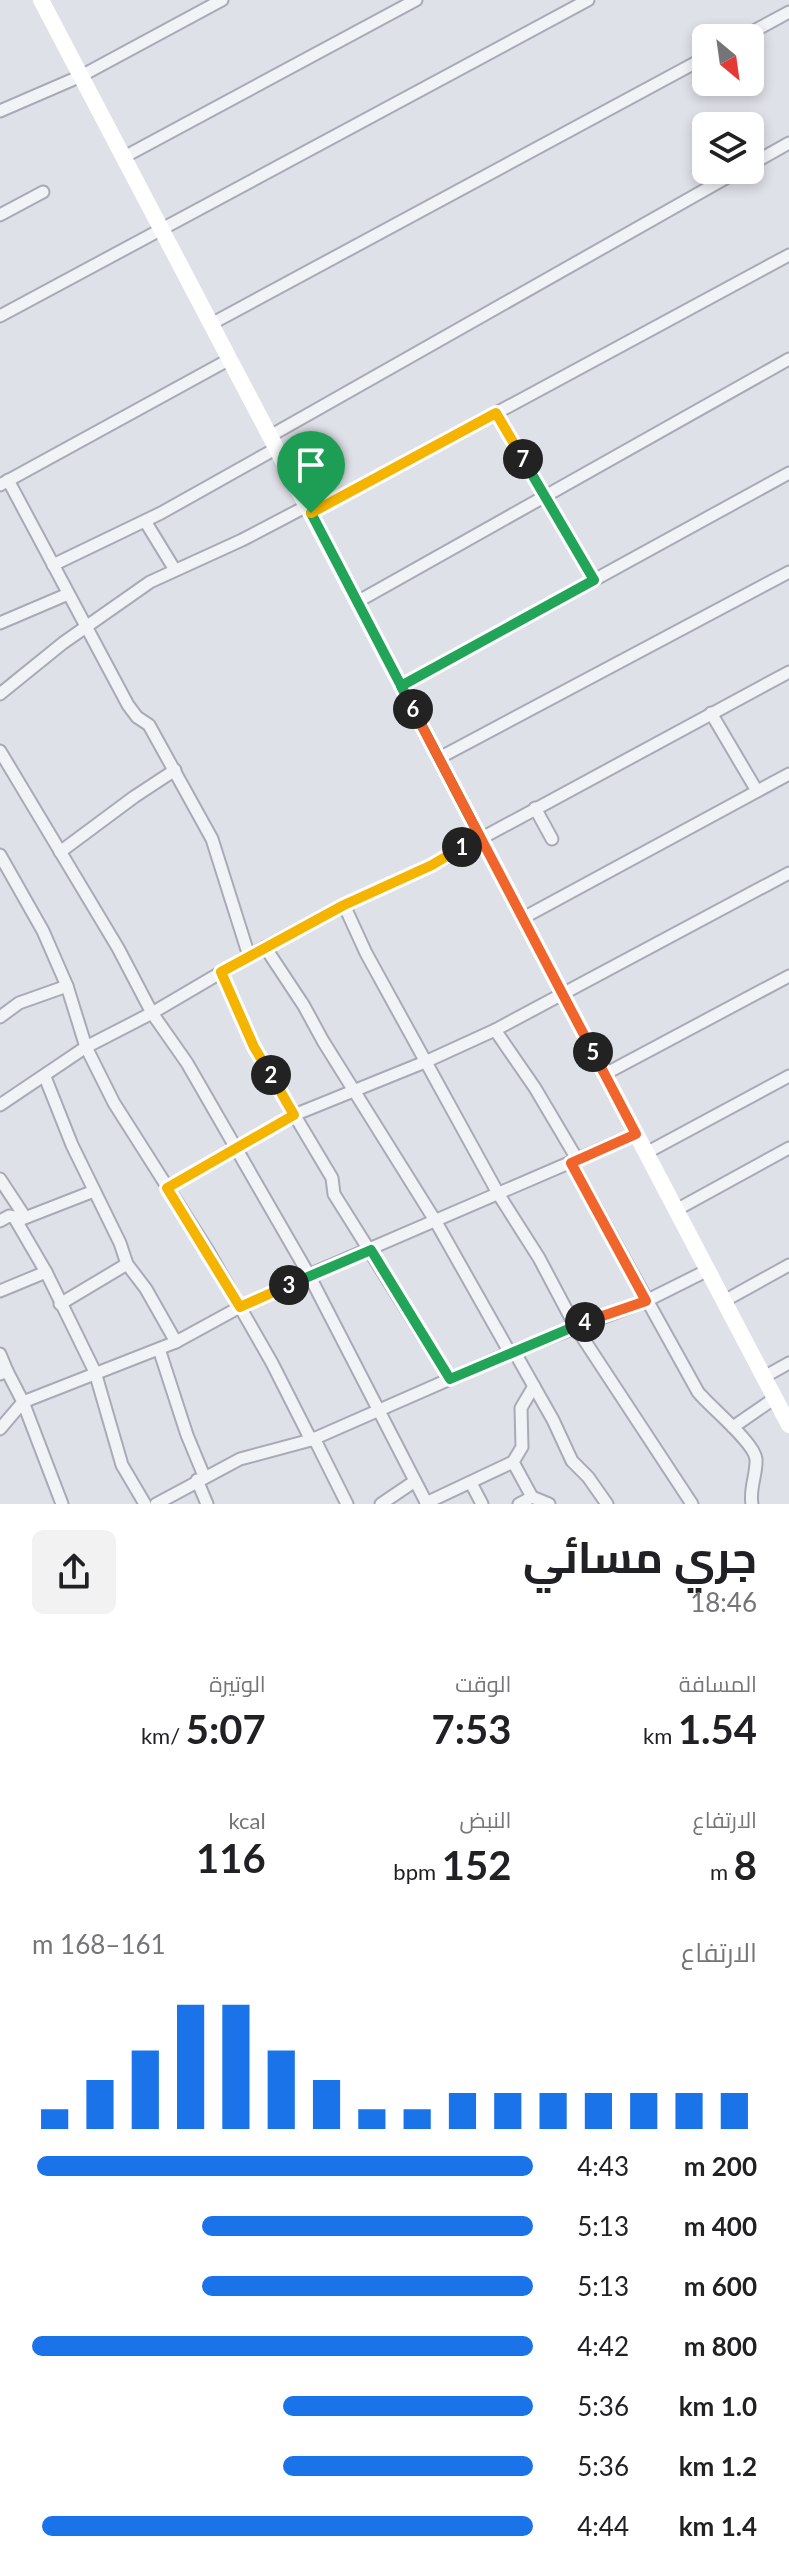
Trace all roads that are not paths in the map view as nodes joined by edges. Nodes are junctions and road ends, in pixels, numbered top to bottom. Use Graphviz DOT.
graph roads {
  1 [pos="41,0"];
  2 [pos="222,0"];
  3 [pos="416,0"];
  4 [pos="588,0"];
  5 [pos="789,12"];
  6 [pos="764,26"];
  7 [pos="692,65"];
  8 [pos="81,76"];
  9 [pos="0,111"];
  10 [pos="789,143"];
  11 [pos="124,157"];
  12 [pos="764,157"];
  13 [pos="716,184"];
  14 [pos="43,192"];
  15 [pos="0,215"];
  16 [pos="161,228"];
  17 [pos="789,255"];
  18 [pos="0,316"];
  19 [pos="211,324"];
  20 [pos="230,359"];
  21 [pos="789,359"];
  22 [pos="496,413"];
  23 [pos="273,442"];
  24 [pos="789,473"];
  25 [pos="4,483"];
  26 [pos="545,496"];
  27 [pos="309,509"];
  28 [pos="145,521"];
  29 [pos="53,565"];
  30 [pos="175,570"];
  31 [pos="789,572"];
  32 [pos="594,580"];
  33 [pos="68,594"];
  34 [pos="357,602"];
  35 [pos="0,623"];
  36 [pos="86,629"];
  37 [pos="789,672"];
  38 [pos="401,686"];
  39 [pos="0,694"];
  40 [pos="711,713"];
  41 [pos="0,751"];
  42 [pos="439,758"];
  43 [pos="175,770"];
  44 [pos="789,774"];
  45 [pos="757,791"];
  46 [pos="535,808"];
  47 [pos="480,837"];
  48 [pos="552,839"];
  49 [pos="60,852"];
  50 [pos="0,855"];
  51 [pos="789,873"];
  52 [pos="344,905"];
  53 [pos="523,918"];
  54 [pos="265,947"];
  55 [pos="249,956"];
  56 [pos="221,972"];
  57 [pos="789,976"];
  58 [pos="67,986"];
  59 [pos="563,994"];
  60 [pos="152,1013"];
  61 [pos="0,1017"];
  62 [pos="495,1030"];
  63 [pos="86,1047"];
  64 [pos="425,1062"];
  65 [pos="605,1074"];
  66 [pos="789,1076"];
  67 [pos="45,1077"];
  68 [pos="353,1090"];
  69 [pos="0,1105"];
  70 [pos="294,1115"];
  71 [pos="636,1134"];
  72 [pos="789,1148"];
  73 [pos="234,1149"];
  74 [pos="646,1153"];
  75 [pos="574,1161"];
  76 [pos="0,1179"];
  77 [pos="167,1188"];
  78 [pos="94,1191"];
  79 [pos="499,1195"];
  80 [pos="676,1210"];
  81 [pos="21,1219"];
  82 [pos="0,1221"];
  83 [pos="436,1222"];
  84 [pos="371,1250"];
  85 [pos="127,1264"];
  86 [pos="789,1265"];
  87 [pos="708,1270"];
  88 [pos="46,1272"];
  89 [pos="309,1275"];
  90 [pos="0,1291"];
  91 [pos="646,1301"];
  92 [pos="724,1301"];
  93 [pos="60,1304"];
  94 [pos="240,1307"];
  95 [pos="575,1326"];
  96 [pos="176,1342"];
  97 [pos="159,1349"];
  98 [pos="512,1352"];
  99 [pos="0,1354"];
  100 [pos="789,1363"];
  101 [pos="4,1372"];
  102 [pos="95,1372"];
  103 [pos="764,1377"];
  104 [pos="450,1379"];
  105 [pos="534,1386"];
  106 [pos="775,1398"];
  107 [pos="23,1402"];
  108 [pos="380,1411"];
  109 [pos="789,1425"];
  110 [pos="733,1427"];
  111 [pos="0,1429"];
  112 [pos="312,1439"];
  113 [pos="513,1462"];
  114 [pos="201,1478"];
  115 [pos="415,1481"];
  116 [pos="471,1483"];
  117 [pos="532,1497"];
  118 [pos="427,1503"];
  119 [pos="62,1504"];
  120 [pos="145,1504"];
  121 [pos="156,1504"];
  122 [pos="207,1504"];
  123 [pos="347,1504"];
  124 [pos="381,1504"];
  125 [pos="482,1504"];
  126 [pos="519,1504"];
  127 [pos="549,1504"];
  128 [pos="607,1504"];
  129 [pos="692,1504"];
  130 [pos="752,1504"];
  1 -- 8 [label="street"];
  2 -- 8 [label="street"];
  3 -- 11 [label="street"];
  4 -- 16 [label="street"];
  5 -- 6 [label="street"];
  7 -- 19 [label="street"];
  8 -- 9 [label="street"];
  8 -- 11 [label="street"];
  10 -- 12 [label="street"];
  11 -- 16 [label="street"];
  13 -- 23 [label="street"];
  14 -- 15 [label="street"];
  16 -- 18 [label="street"];
  16 -- 19 [label="street"];
  17 -- 22 [label="street"];
  19 -- 20 [label="street"];
  20 -- 23 [label="street"];
  20 -- 25 [label="street"];
  21 -- 26 [label="street"];
  22 -- 26 [label="street"];
  22 -- 27 [label="street"];
  23 -- 27 [label="street"];
  23 -- 28 [label="street"];
  24 -- 32 [label="street"];
  25 -- 29 [label="street"];
  26 -- 32 [label="street"];
  26 -- 34 [label="street"];
  27 -- 30 [label="street"];
  27 -- 34 [label="street"];
  28 -- 29 [label="street"];
  28 -- 30 [label="street"];
  29 -- 33 [label="street"];
  30 -- 36 [label="street"];
  31 -- 42 [label="street"];
  32 -- 38 [label="street"];
  33 -- 35 [label="street"];
  33 -- 36 [label="street"];
  34 -- 38 [label="street"];
  36 -- 39 [label="street"];
  36 -- 43 [label="street"];
  37 -- 40 [label="street"];
  38 -- 42 [label="street"];
  40 -- 45 [label="street"];
  40 -- 46 [label="street"];
  41 -- 49 [label="street"];
  42 -- 47 [label="street"];
  43 -- 49 [label="street"];
  43 -- 55 [label="street"];
  44 -- 45 [label="street"];
  45 -- 53 [label="street"];
  46 -- 47 [label="street"];
  46 -- 48 [label="street"];
  47 -- 52 [label="street"];
  47 -- 53 [label="street"];
  49 -- 60 [label="street"];
  50 -- 58 [label="street"];
  51 -- 59 [label="street"];
  52 -- 54 [label="street"];
  52 -- 64 [label="street"];
  53 -- 59 [label="street"];
  54 -- 55 [label="street"];
  54 -- 68 [label="street"];
  55 -- 56 [label="street"];
  56 -- 60 [label="street"];
  56 -- 70 [label="street"];
  57 -- 65 [label="street"];
  58 -- 61 [label="street"];
  58 -- 63 [label="street"];
  59 -- 62 [label="street"];
  59 -- 65 [label="street"];
  60 -- 63 [label="street"];
  60 -- 73 [label="street"];
  62 -- 64 [label="street"];
  62 -- 75 [label="street"];
  63 -- 67 [label="street"];
  63 -- 77 [label="street"];
  64 -- 68 [label="street"];
  64 -- 79 [label="street"];
  65 -- 71 [label="street"];
  66 -- 74 [label="street"];
  67 -- 69 [label="street"];
  67 -- 78 [label="street"];
  68 -- 70 [label="street"];
  68 -- 83 [label="street"];
  70 -- 73 [label="street"];
  70 -- 84 [label="street"];
  71 -- 74 [label="street"];
  71 -- 75 [label="street"];
  72 -- 80 [label="street"];
  73 -- 77 [label="street"];
  73 -- 89 [label="street"];
  74 -- 80 [label="street"];
  75 -- 79 [label="street"];
  75 -- 91 [label="street"];
  76 -- 81 [label="street"];
  77 -- 94 [label="street"];
  78 -- 81 [label="street"];
  78 -- 85 [label="street"];
  79 -- 83 [label="street"];
  79 -- 95 [label="street"];
  80 -- 87 [label="street"];
  81 -- 82 [label="street"];
  81 -- 88 [label="street"];
  83 -- 84 [label="street"];
  83 -- 98 [label="street"];
  84 -- 89 [label="street"];
  84 -- 104 [label="street"];
  85 -- 93 [label="street"];
  85 -- 96 [label="street"];
  86 -- 92 [label="street"];
  87 -- 91 [label="street"];
  87 -- 92 [label="street"];
  88 -- 90 [label="street"];
  88 -- 93 [label="street"];
  89 -- 94 [label="street"];
  89 -- 108 [label="street"];
  91 -- 95 [label="street"];
  91 -- 110 [label="street"];
  92 -- 103 [label="street"];
  93 -- 102 [label="street"];
  94 -- 96 [label="street"];
  94 -- 112 [label="street"];
  95 -- 98 [label="street"];
  95 -- 129 [label="street"];
  96 -- 97 [label="street"];
  97 -- 102 [label="street"];
  97 -- 114 [label="street"];
  98 -- 104 [label="street"];
  98 -- 105 [label="street"];
  99 -- 101 [label="street"];
  100 -- 103 [label="street"];
  101 -- 107 [label="street"];
  102 -- 107 [label="street"];
  102 -- 120 [label="street"];
  103 -- 106 [label="street"];
  104 -- 108 [label="street"];
  105 -- 113 [label="street"];
  105 -- 128 [label="street"];
  106 -- 109 [label="street"];
  106 -- 110 [label="street"];
  107 -- 111 [label="street"];
  107 -- 119 [label="street"];
  108 -- 112 [label="street"];
  108 -- 115 [label="street"];
  110 -- 130 [label="street"];
  112 -- 114 [label="street"];
  112 -- 123 [label="street"];
  113 -- 116 [label="street"];
  113 -- 117 [label="street"];
  114 -- 121 [label="street"];
  114 -- 122 [label="street"];
  115 -- 118 [label="street"];
  115 -- 124 [label="street"];
  116 -- 118 [label="street"];
  116 -- 125 [label="street"];
  117 -- 126 [label="street"];
  117 -- 127 [label="street"];
}
